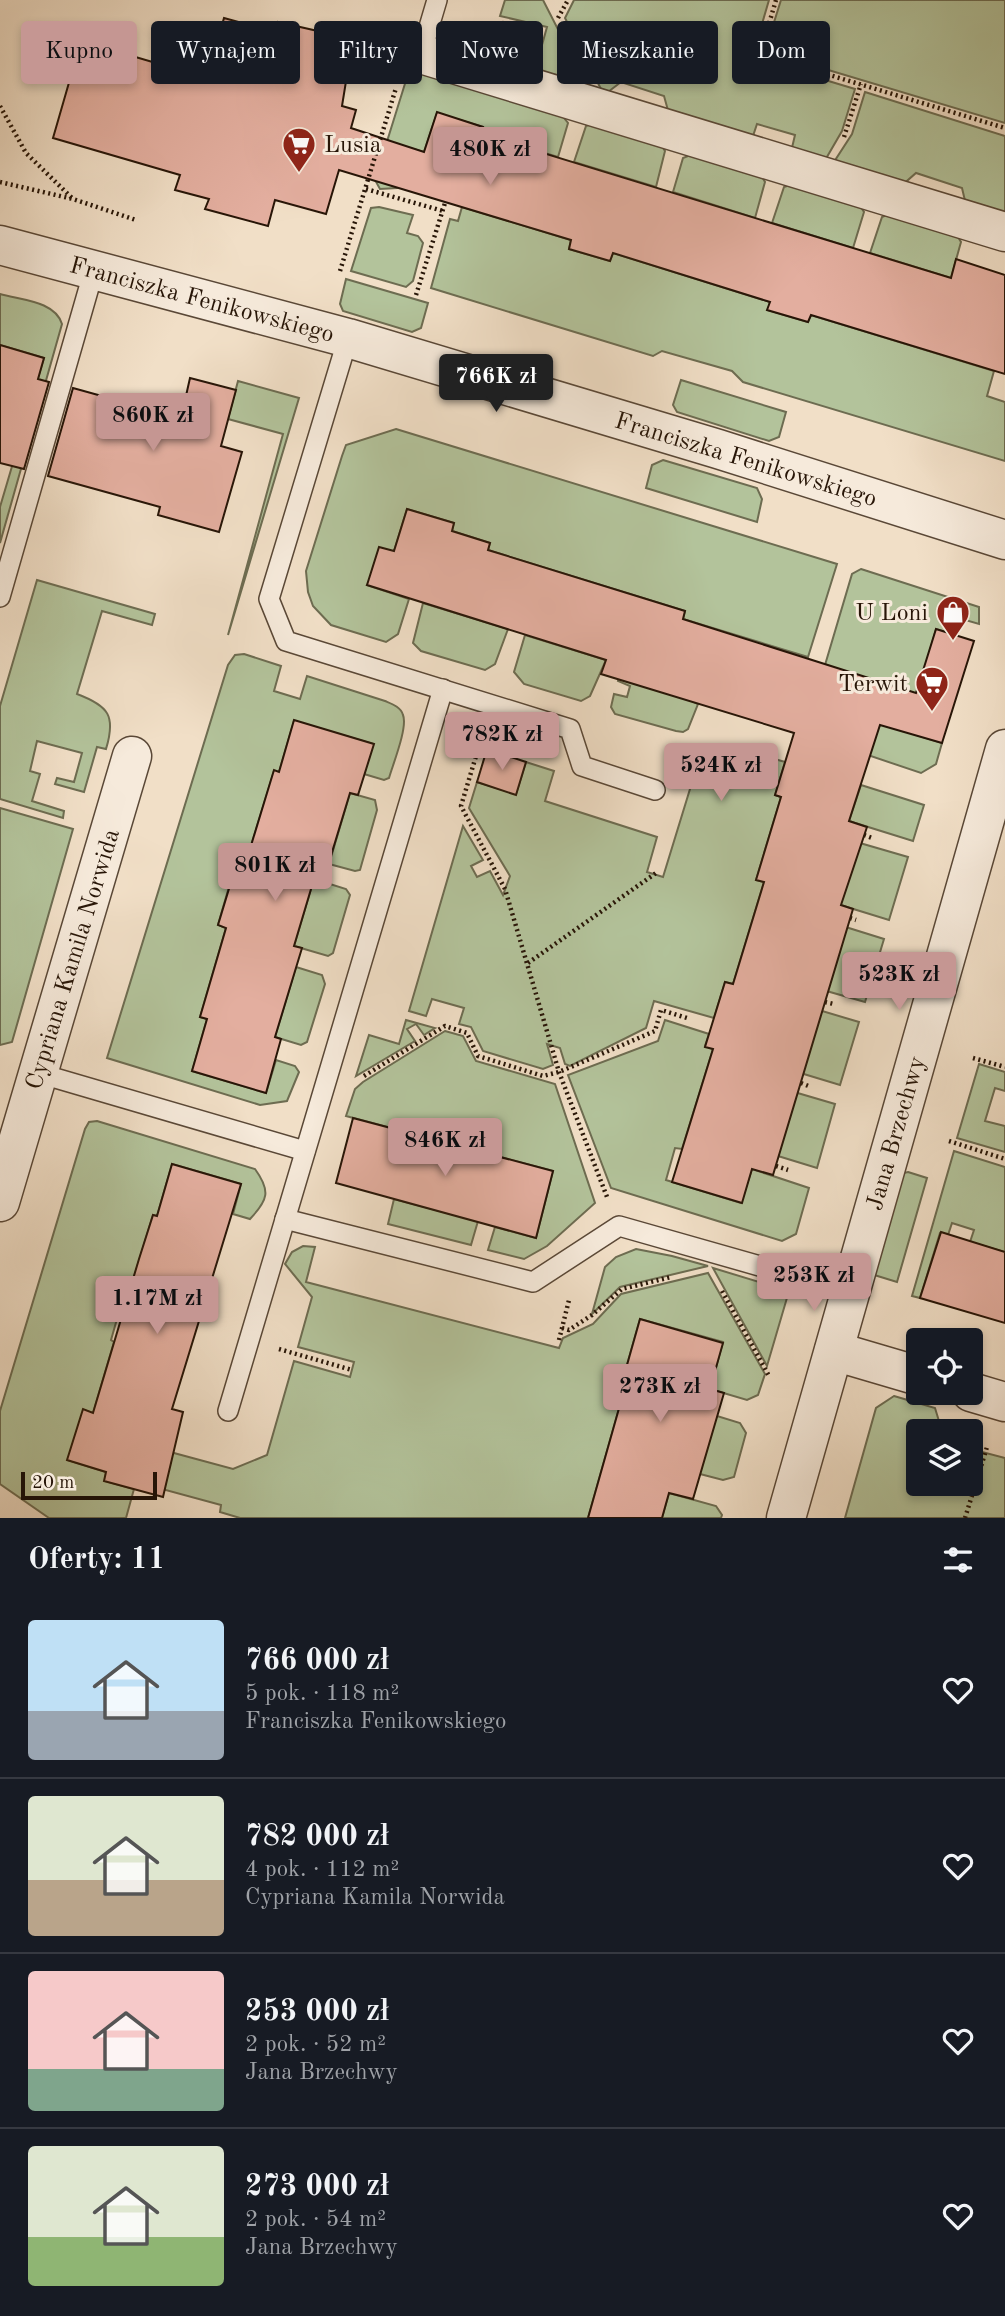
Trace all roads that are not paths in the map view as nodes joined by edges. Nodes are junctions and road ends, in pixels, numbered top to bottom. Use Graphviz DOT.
graph roads {
  1 [pos="437,0"];
  2 [pos="422,37"];
  3 [pos="422,69"];
  4 [pos="1005,232"];
  5 [pos="0,245"];
  6 [pos="94,270"];
  7 [pos="348,338"];
  8 [pos="1005,540"];
  9 [pos="0,597"];
  10 [pos="443,689"];
  11 [pos="1005,749"];
  12 [pos="132,756"];
  13 [pos="655,790"];
  14 [pos="38,1073"];
  15 [pos="305,1151"];
  16 [pos="0,1202"];
  17 [pos="285,1219"];
  18 [pos="851,1292"];
  19 [pos="834,1351"];
  20 [pos="906,1372"];
  21 [pos="983,1396"];
  22 [pos="1005,1402"];
  23 [pos="228,1411"];
  24 [pos="786,1518"];
  1 -- 2 [label="lane"];
  3 -- 4 [label="street"];
  5 -- 6 [label="street, Franciszka Fenikowskiego"];
  6 -- 7 [label="street, Franciszka Fenikowskiego"];
  6 -- 9 [label="lane"];
  7 -- 8 [label="street, Franciszka Fenikowskiego"];
  7 -- 10 [label="lane"];
  10 -- 13 [label="lane"];
  10 -- 15 [label="lane"];
  11 -- 18 [label="street, Jana Brzechwy"];
  12 -- 14 [label="street, Cypriana Kamila Norwida"];
  14 -- 15 [label="lane"];
  14 -- 16 [label="street, Cypriana Kamila Norwida"];
  15 -- 17 [label="lane"];
  17 -- 18 [label="lane"];
  17 -- 23 [label="lane"];
  18 -- 19 [label="street, Jana Brzechwy"];
  19 -- 20 [label="street"];
  19 -- 24 [label="street, Jana Brzechwy"];
  21 -- 22 [label="street"];
}
